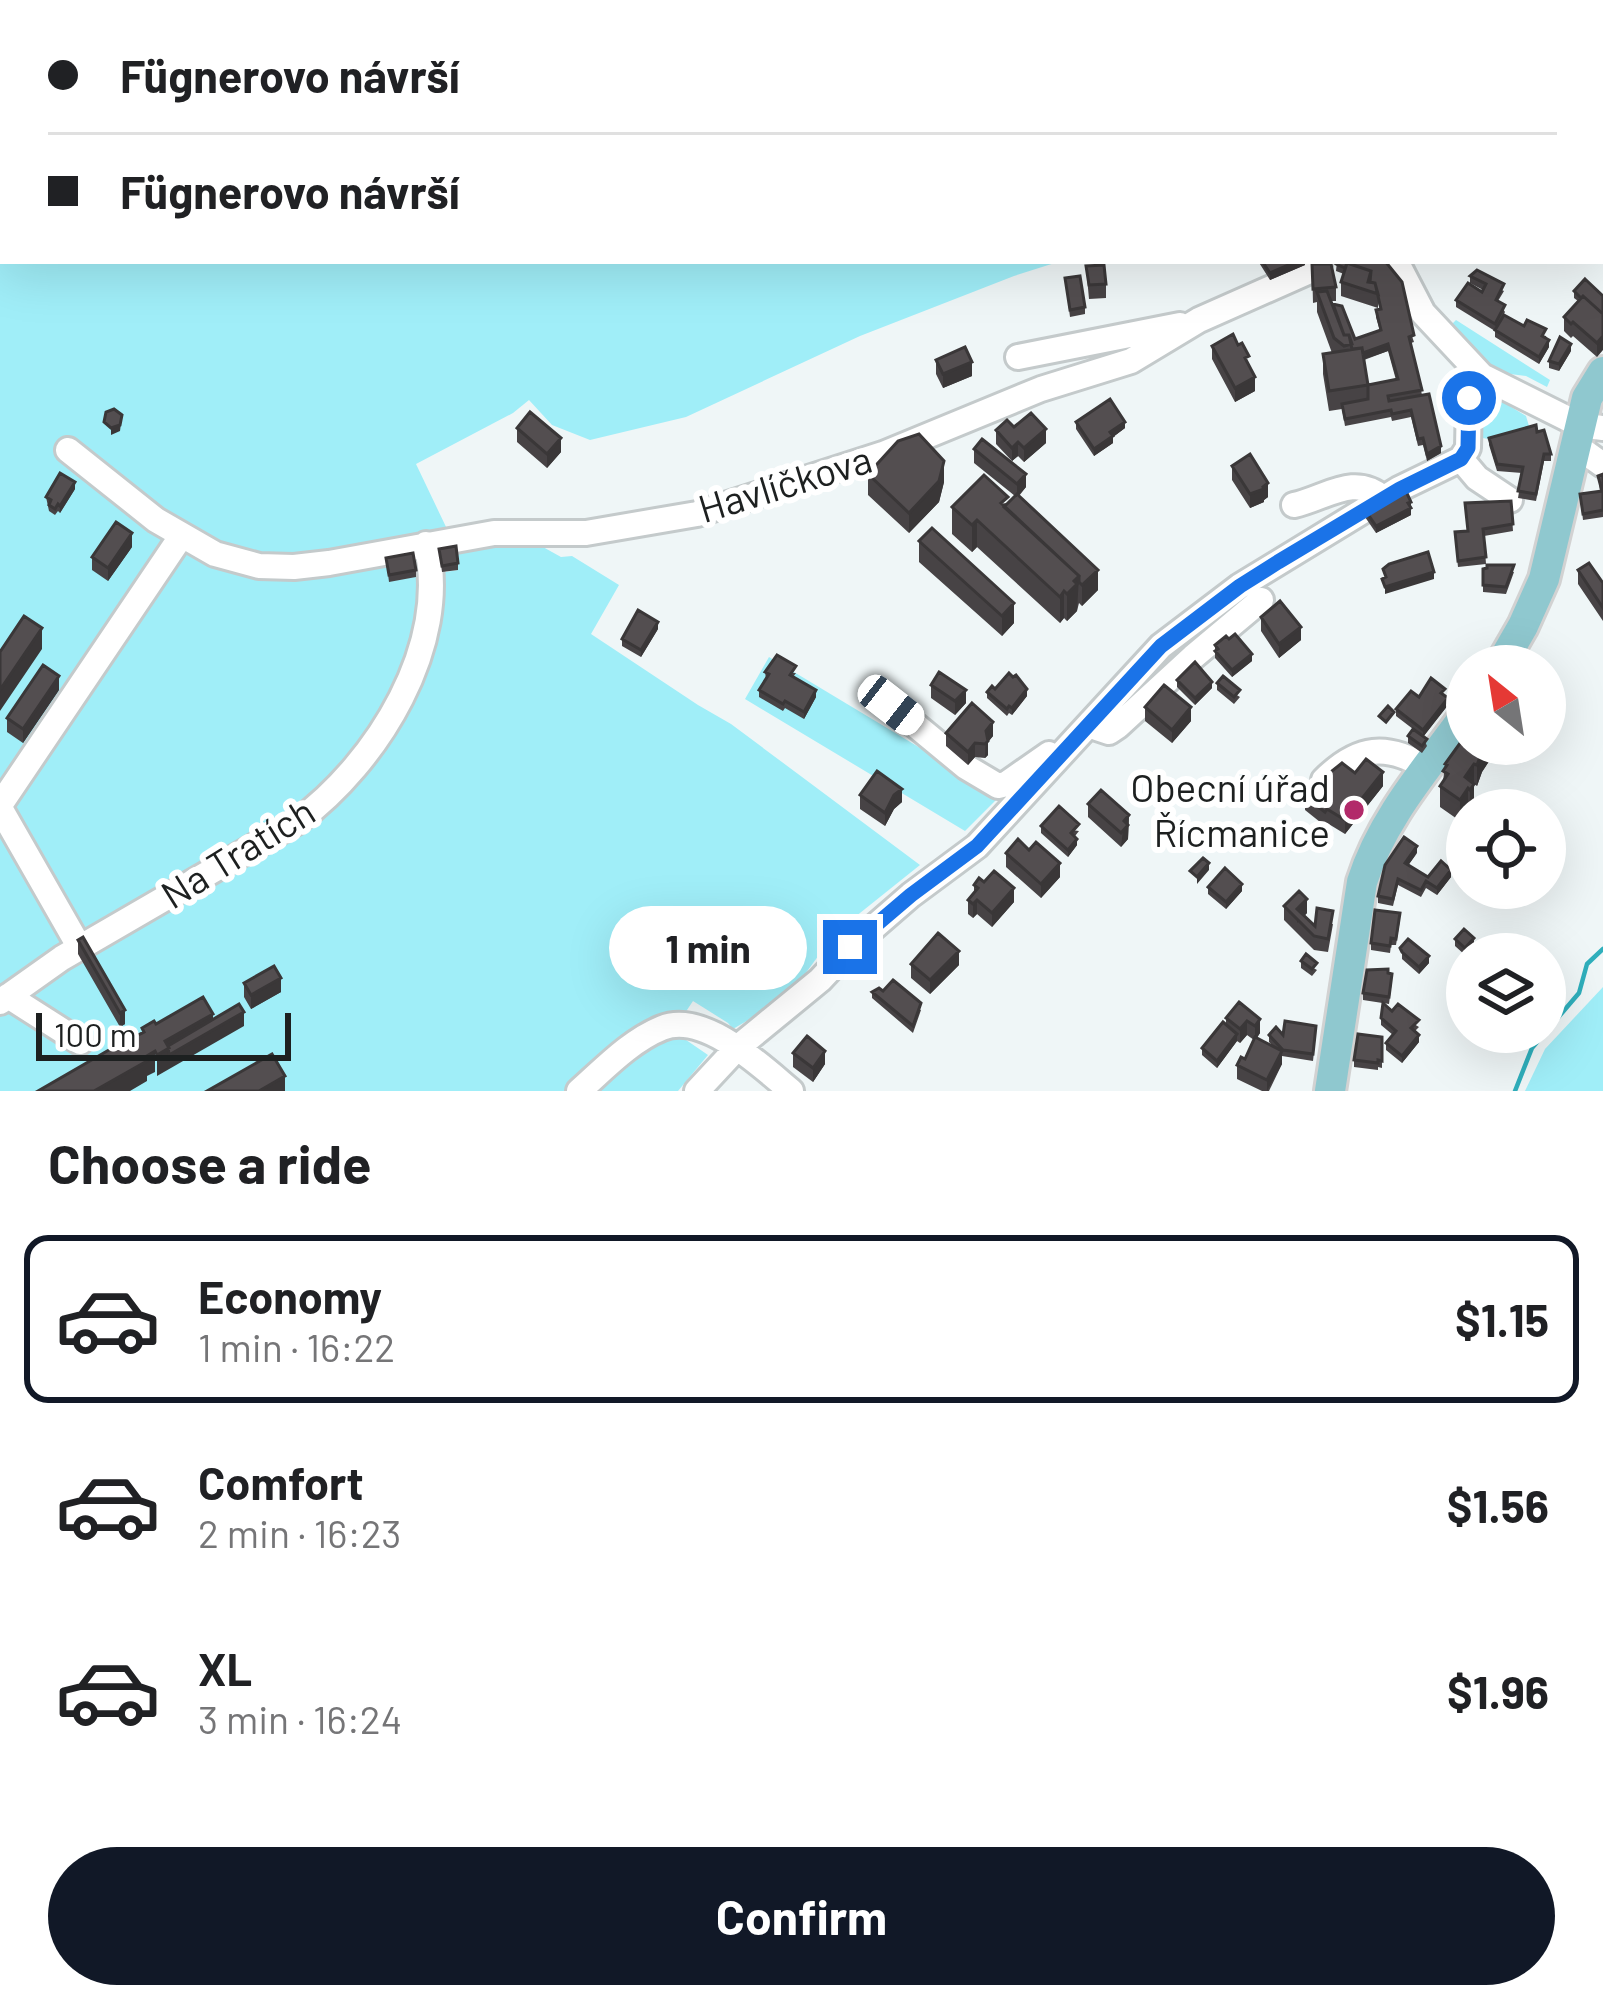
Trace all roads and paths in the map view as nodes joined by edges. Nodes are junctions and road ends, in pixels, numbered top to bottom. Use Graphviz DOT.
graph roads {
  1 [pos="1318,264"];
  2 [pos="1403,264"];
  3 [pos="1187,327"];
  4 [pos="1018,357"];
  5 [pos="1603,373"];
  6 [pos="1482,376"];
  7 [pos="1586,433"];
  8 [pos="68,450"];
  9 [pos="1461,459"];
  10 [pos="1603,465"];
  11 [pos="1383,498"];
  12 [pos="1510,500"];
  13 [pos="1294,505"];
  14 [pos="182,535"];
  15 [pos="426,544"];
  16 [pos="1262,600"];
  17 [pos="1512,645"];
  18 [pos="891,705"];
  19 [pos="1086,727"];
  20 [pos="1446,742"];
  21 [pos="1427,768"];
  22 [pos="1324,780"];
  23 [pos="0,806"];
  24 [pos="80,948"];
  25 [pos="4,999"];
  26 [pos="80,1042"];
  27 [pos="737,1048"];
  28 [pos="579,1091"];
  29 [pos="697,1091"];
  30 [pos="791,1091"];
  31 [pos="1330,1091"];
  1 -- 3 [label="street, Havlíčkova"];
  2 -- 6 [label="street"];
  3 -- 4 [label="street"];
  3 -- 15 [label="street, Havlíčkova"];
  5 -- 7 [label="main road"];
  6 -- 7 [label="street"];
  6 -- 9 [label="street"];
  7 -- 10 [label="street"];
  7 -- 17 [label="main road"];
  8 -- 14 [label="street"];
  9 -- 11 [label="street"];
  9 -- 12 [label="street"];
  11 -- 13 [label="street"];
  11 -- 19 [label="street"];
  14 -- 15 [label="street"];
  14 -- 23 [label="street"];
  15 -- 24 [label="street, Na Tratích"];
  16 -- 19 [label="street"];
  18 -- 19 [label="street"];
  19 -- 27 [label="street"];
  20 -- 21 [label="main road"];
  21 -- 22 [label="street"];
  21 -- 31 [label="main road"];
  23 -- 24 [label="street"];
  24 -- 25 [label="street, Na Tratích"];
  25 -- 26 [label="street"];
  27 -- 28 [label="street"];
  27 -- 29 [label="street"];
  27 -- 30 [label="street"];
}
